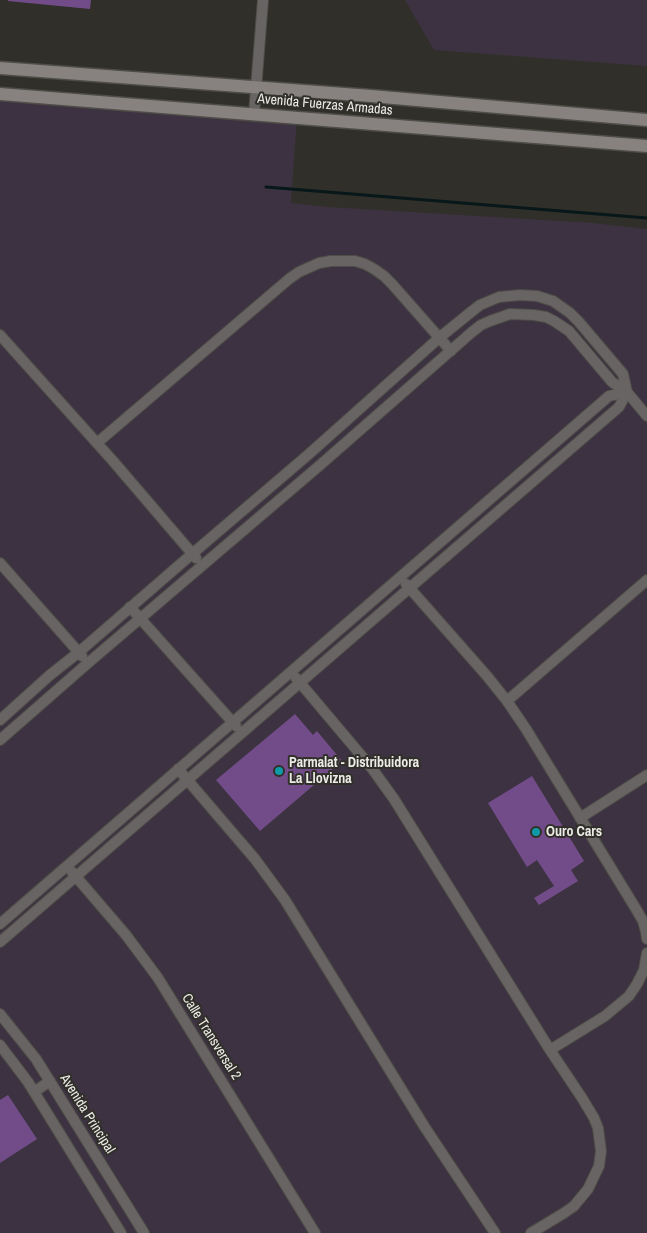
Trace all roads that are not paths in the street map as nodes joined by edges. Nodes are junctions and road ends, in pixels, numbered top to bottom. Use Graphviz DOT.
graph roads {
  1 [pos="263,0"];
  2 [pos="0,68"];
  3 [pos="256,88"];
  4 [pos="0,94"];
  5 [pos="254,114"];
  6 [pos="647,120"];
  7 [pos="647,146"];
  8 [pos="579,322"];
  9 [pos="569,331"];
  10 [pos="0,336"];
  11 [pos="439,338"];
  12 [pos="451,351"];
  13 [pos="627,392"];
  14 [pos="647,416"];
  15 [pos="97,443"];
  16 [pos="309,454"];
  17 [pos="319,466"];
  18 [pos="192,554"];
  19 [pos="0,563"];
  20 [pos="203,565"];
  21 [pos="400,578"];
  22 [pos="647,580"];
  23 [pos="410,588"];
  24 [pos="130,607"];
  25 [pos="141,618"];
  26 [pos="79,652"];
  27 [pos="88,663"];
  28 [pos="291,673"];
  29 [pos="300,684"];
  30 [pos="507,701"];
  31 [pos="0,720"];
  32 [pos="233,722"];
  33 [pos="243,733"];
  34 [pos="0,740"];
  35 [pos="178,769"];
  36 [pos="647,775"];
  37 [pos="188,780"];
  38 [pos="580,818"];
  39 [pos="67,866"];
  40 [pos="76,877"];
  41 [pos="0,924"];
  42 [pos="647,939"];
  43 [pos="0,942"];
  44 [pos="647,953"];
  45 [pos="0,1014"];
  46 [pos="0,1045"];
  47 [pos="550,1050"];
  48 [pos="50,1082"];
  49 [pos="34,1092"];
  50 [pos="77,1123"];
  51 [pos="60,1134"];
  52 [pos="121,1233"];
  53 [pos="144,1233"];
  54 [pos="315,1233"];
  55 [pos="495,1233"];
  56 [pos="532,1233"];
  1 -- 3 [label="street"];
  2 -- 3 [label="street, Avenida Fuerzas Armadas"];
  3 -- 5 [label="street"];
  3 -- 6 [label="street, Avenida Fuerzas Armadas"];
  4 -- 5 [label="street, Avenida Fuerzas Armadas"];
  5 -- 7 [label="street, Avenida Fuerzas Armadas"];
  8 -- 9 [label="street"];
  8 -- 11 [label="street"];
  8 -- 13 [label="street"];
  9 -- 12 [label="street"];
  9 -- 13 [label="street"];
  10 -- 15 [label="street"];
  11 -- 12 [label="street"];
  11 -- 15 [label="street"];
  11 -- 16 [label="street"];
  12 -- 17 [label="street"];
  13 -- 14 [label="street"];
  13 -- 21 [label="street"];
  13 -- 23 [label="street"];
  15 -- 18 [label="street"];
  16 -- 17 [label="street"];
  16 -- 18 [label="street"];
  17 -- 20 [label="street"];
  18 -- 20 [label="street"];
  18 -- 24 [label="street"];
  19 -- 26 [label="street"];
  20 -- 25 [label="street"];
  21 -- 23 [label="street"];
  21 -- 28 [label="street"];
  22 -- 30 [label="street"];
  23 -- 29 [label="street"];
  23 -- 30 [label="street"];
  24 -- 25 [label="street"];
  24 -- 26 [label="street"];
  25 -- 27 [label="street"];
  25 -- 32 [label="street"];
  26 -- 27 [label="street"];
  26 -- 31 [label="street"];
  27 -- 34 [label="street"];
  28 -- 29 [label="street"];
  28 -- 32 [label="street"];
  29 -- 33 [label="street"];
  29 -- 47 [label="street"];
  30 -- 38 [label="street"];
  32 -- 33 [label="street"];
  32 -- 35 [label="street"];
  33 -- 37 [label="street"];
  35 -- 37 [label="street"];
  35 -- 39 [label="street"];
  36 -- 38 [label="street"];
  37 -- 40 [label="street"];
  37 -- 55 [label="street"];
  38 -- 42 [label="street"];
  39 -- 40 [label="street, Calle Transversal 2"];
  39 -- 41 [label="street"];
  40 -- 43 [label="street"];
  40 -- 54 [label="street, Calle Transversal 2"];
  44 -- 47 [label="street"];
  45 -- 48 [label="street, Avenida Principal"];
  46 -- 49 [label="street"];
  47 -- 56 [label="street"];
  48 -- 49 [label="street"];
  48 -- 50 [label="street, Avenida Principal"];
  49 -- 51 [label="street"];
  50 -- 51 [label="street"];
  50 -- 53 [label="street, Avenida Principal"];
  51 -- 52 [label="street"];
}
